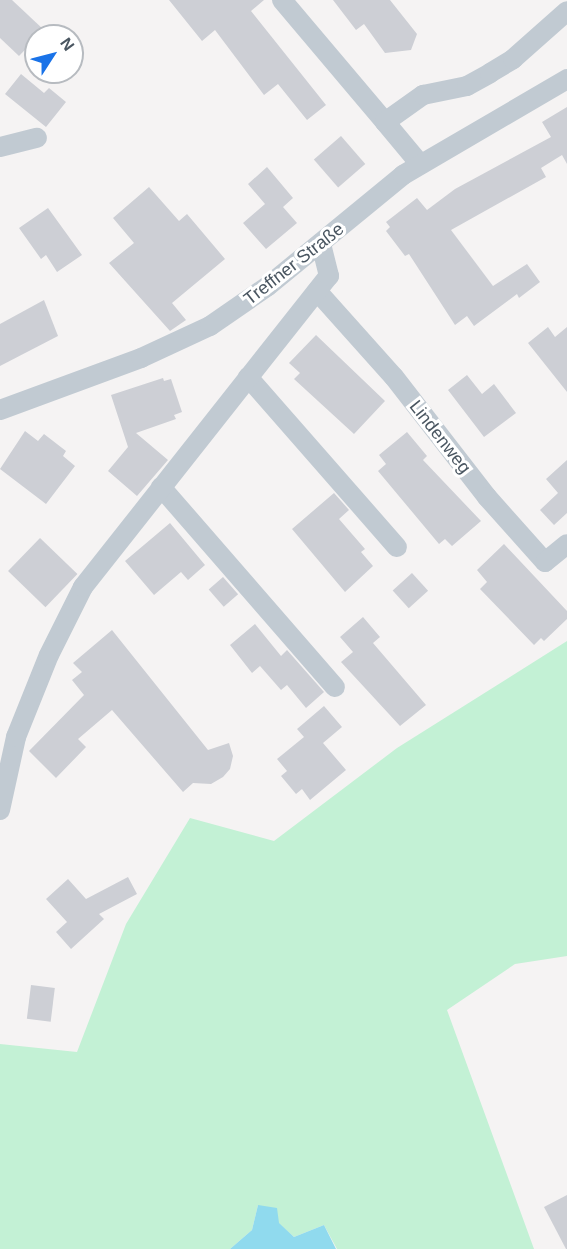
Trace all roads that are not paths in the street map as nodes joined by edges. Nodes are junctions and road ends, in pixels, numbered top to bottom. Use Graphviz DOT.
graph roads {
  1 [pos="282,0"];
  2 [pos="567,10"];
  3 [pos="567,79"];
  4 [pos="385,122"];
  5 [pos="37,138"];
  6 [pos="0,147"];
  7 [pos="420,164"];
  8 [pos="321,243"];
  9 [pos="317,291"];
  10 [pos="248,377"];
  11 [pos="0,410"];
  12 [pos="161,487"];
  13 [pos="567,544"];
  14 [pos="397,547"];
  15 [pos="335,687"];
  16 [pos="0,810"];
  1 -- 4 [label="street"];
  2 -- 4 [label="street"];
  3 -- 7 [label="street, Treffner Straße"];
  4 -- 7 [label="street"];
  5 -- 6 [label="street"];
  7 -- 8 [label="street, Treffner Straße"];
  8 -- 9 [label="street"];
  8 -- 11 [label="street, Treffner Straße"];
  9 -- 10 [label="street"];
  9 -- 13 [label="street, Lindenweg"];
  10 -- 12 [label="street"];
  10 -- 14 [label="street"];
  12 -- 15 [label="street"];
  12 -- 16 [label="street"];
}
